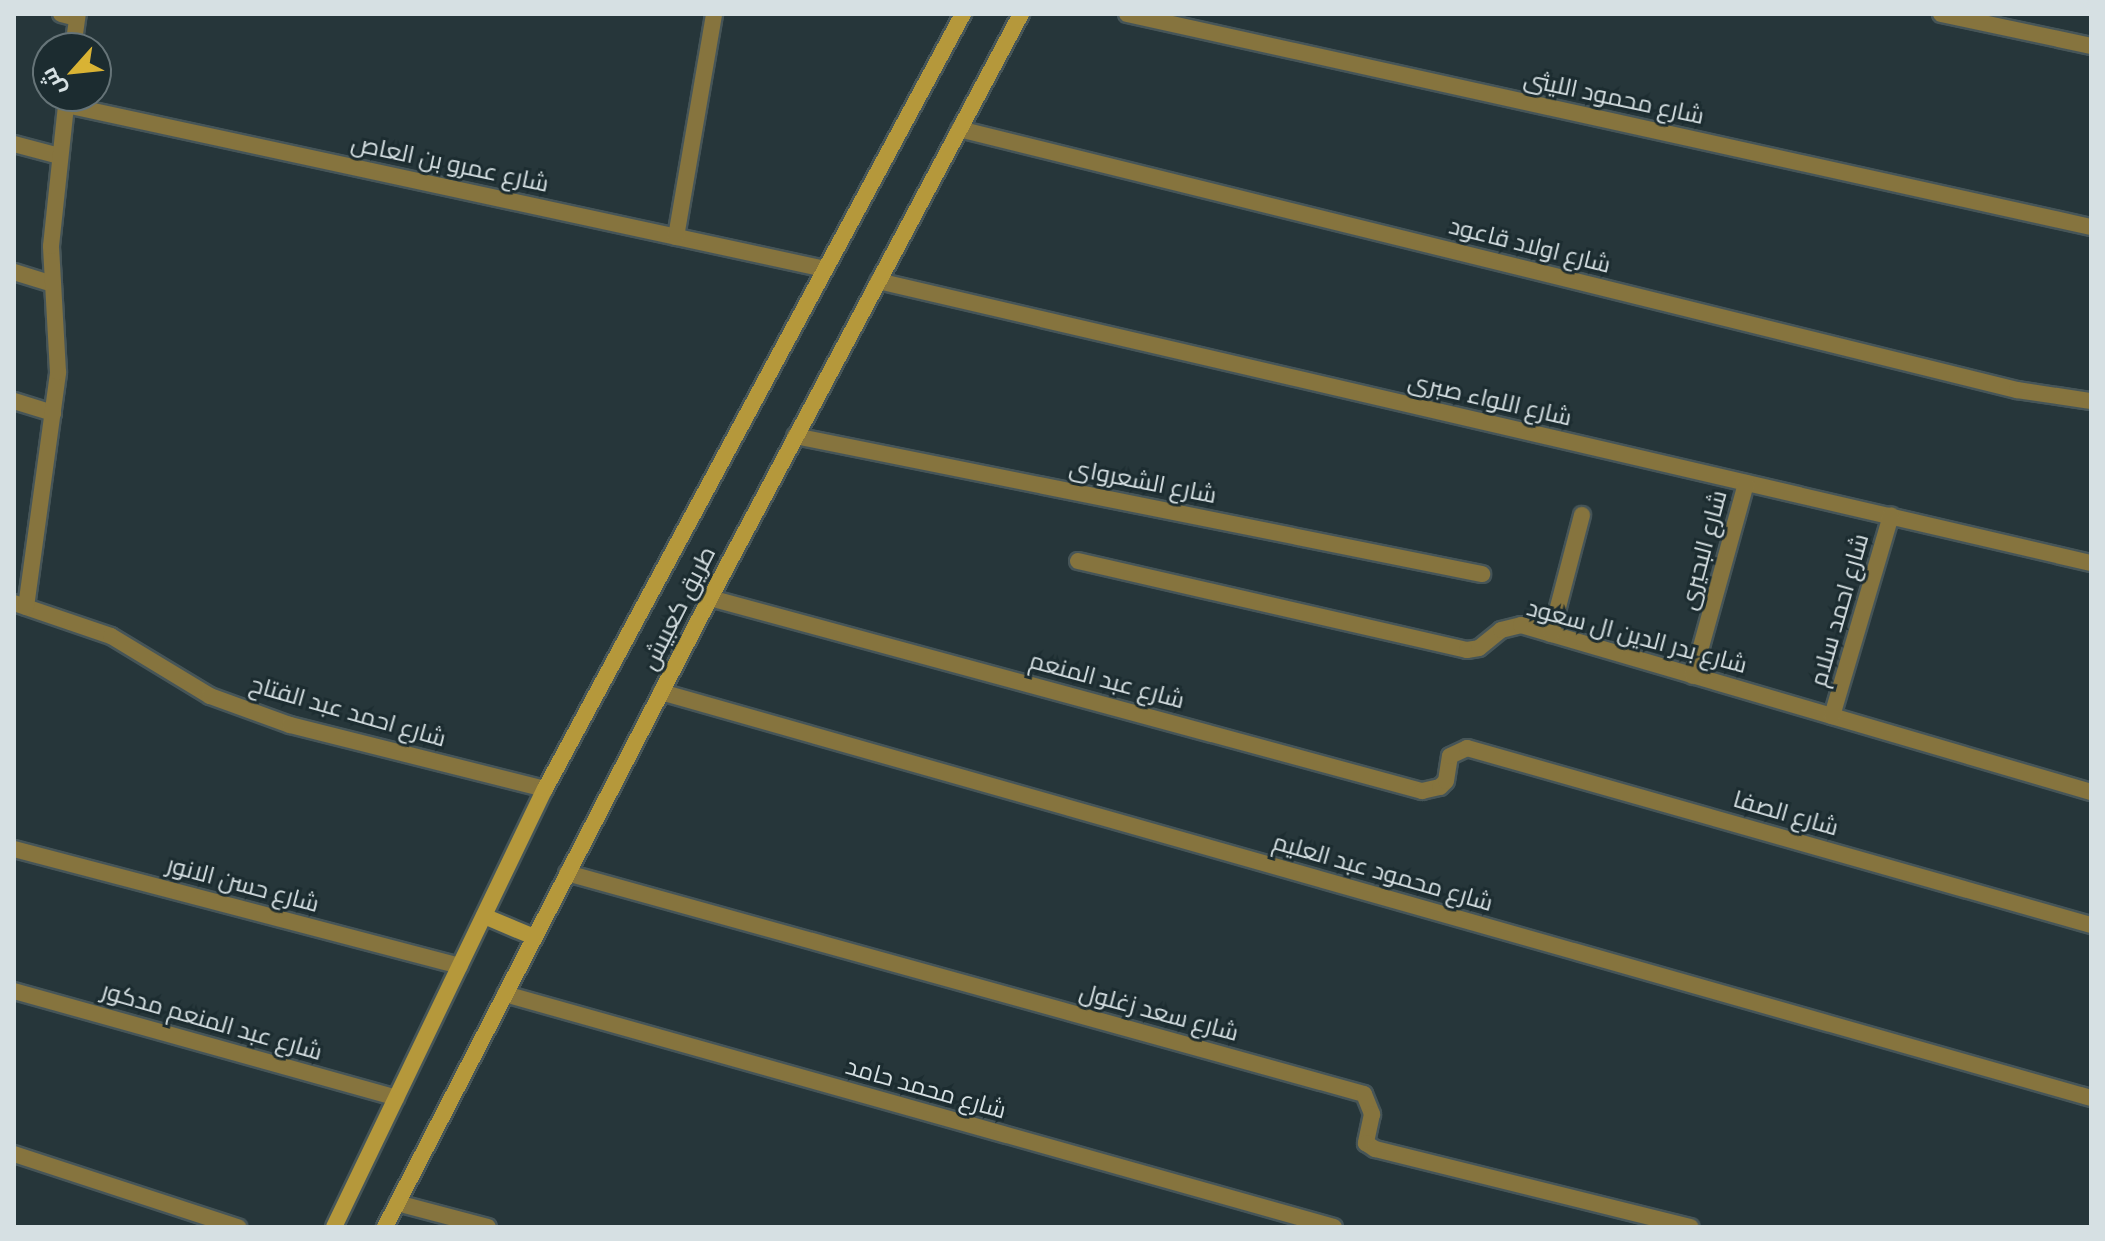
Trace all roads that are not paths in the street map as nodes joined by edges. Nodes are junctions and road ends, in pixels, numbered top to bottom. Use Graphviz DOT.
graph roads {
  1 [pos="714,14"];
  2 [pos="963,14"];
  3 [pos="1021,14"];
  4 [pos="1127,14"];
  5 [pos="1941,14"];
  6 [pos="2091,46"];
  7 [pos="112,110"];
  8 [pos="64,112"];
  9 [pos="959,129"];
  10 [pos="14,144"];
  11 [pos="59,156"];
  12 [pos="2091,227"];
  13 [pos="676,237"];
  14 [pos="825,269"];
  15 [pos="14,272"];
  16 [pos="878,281"];
  17 [pos="53,284"];
  18 [pos="14,401"];
  19 [pos="2091,401"];
  20 [pos="53,413"];
  21 [pos="795,436"];
  22 [pos="1746,483"];
  23 [pos="1582,515"];
  24 [pos="1891,516"];
  25 [pos="1078,561"];
  26 [pos="2091,563"];
  27 [pos="1482,574"];
  28 [pos="710,598"];
  29 [pos="20,605"];
  30 [pos="1551,634"];
  31 [pos="1693,676"];
  32 [pos="661,692"];
  33 [pos="1832,716"];
  34 [pos="1467,748"];
  35 [pos="545,789"];
  36 [pos="2091,792"];
  37 [pos="14,849"];
  38 [pos="567,873"];
  39 [pos="484,916"];
  40 [pos="2091,925"];
  41 [pos="534,937"];
  42 [pos="460,966"];
  43 [pos="14,991"];
  44 [pos="505,994"];
  45 [pos="396,1098"];
  46 [pos="2091,1098"];
  47 [pos="14,1154"];
  48 [pos="397,1203"];
  49 [pos="238,1227"];
  50 [pos="334,1227"];
  51 [pos="385,1227"];
  52 [pos="488,1227"];
  53 [pos="1334,1227"];
  54 [pos="1691,1227"];
  1 -- 13 [label="street"];
  2 -- 14 [label="street, طريق كعبيش"];
  3 -- 9 [label="street, طريق كعبيش"];
  4 -- 12 [label="street, شارع محمود الليثى"];
  5 -- 6 [label="street"];
  7 -- 13 [label="street, شارع عمرو بن العاص"];
  8 -- 11 [label="street"];
  9 -- 16 [label="street, طريق كعبيش"];
  9 -- 19 [label="street, شارع اولاد قاعود"];
  10 -- 11 [label="street"];
  11 -- 17 [label="street"];
  13 -- 14 [label="street, شارع عمرو بن العاص"];
  14 -- 35 [label="street, طريق كعبيش"];
  15 -- 17 [label="street"];
  16 -- 21 [label="street, طريق كعبيش"];
  16 -- 22 [label="street, شارع اللواء صبرى"];
  17 -- 20 [label="street"];
  18 -- 20 [label="street"];
  20 -- 29 [label="street"];
  21 -- 27 [label="street, شارع الشعرواى"];
  21 -- 28 [label="street, طريق كعبيش"];
  22 -- 24 [label="street, شارع اللواء صبرى"];
  22 -- 31 [label="street, شارع البحيرى"];
  23 -- 30 [label="street"];
  24 -- 26 [label="street, شارع اللواء صبرى"];
  24 -- 33 [label="street, شارع احمد سلام"];
  25 -- 30 [label="street, شارع بدر الدين ال سعود"];
  28 -- 32 [label="street, طريق كعبيش"];
  28 -- 34 [label="street, شارع عبد المنعم"];
  29 -- 35 [label="street, شارع احمد عبد الفتاح"];
  30 -- 31 [label="street, شارع بدر الدين ال سعود"];
  31 -- 33 [label="street, شارع بدر الدين ال سعود"];
  32 -- 38 [label="street, طريق كعبيش"];
  32 -- 46 [label="street, شارع محمود عبد العليم"];
  33 -- 36 [label="street, شارع بدر الدين ال سعود"];
  34 -- 40 [label="street, شارع الصفا"];
  35 -- 39 [label="street, طريق كعبيش"];
  37 -- 42 [label="street, شارع حسن الانور"];
  38 -- 41 [label="street, طريق كعبيش"];
  38 -- 54 [label="street, شارع سعد زغلول"];
  39 -- 41 [label="street"];
  39 -- 42 [label="street, طريق كعبيش"];
  41 -- 44 [label="street, طريق كعبيش"];
  42 -- 45 [label="street, طريق كعبيش"];
  43 -- 45 [label="street, شارع عبد المنعم مدكور"];
  44 -- 48 [label="street, طريق كعبيش"];
  44 -- 53 [label="street, شارع محمد حامد"];
  45 -- 50 [label="street, طريق كعبيش"];
  47 -- 49 [label="street"];
  48 -- 51 [label="street, طريق كعبيش"];
  48 -- 52 [label="street"];
}
